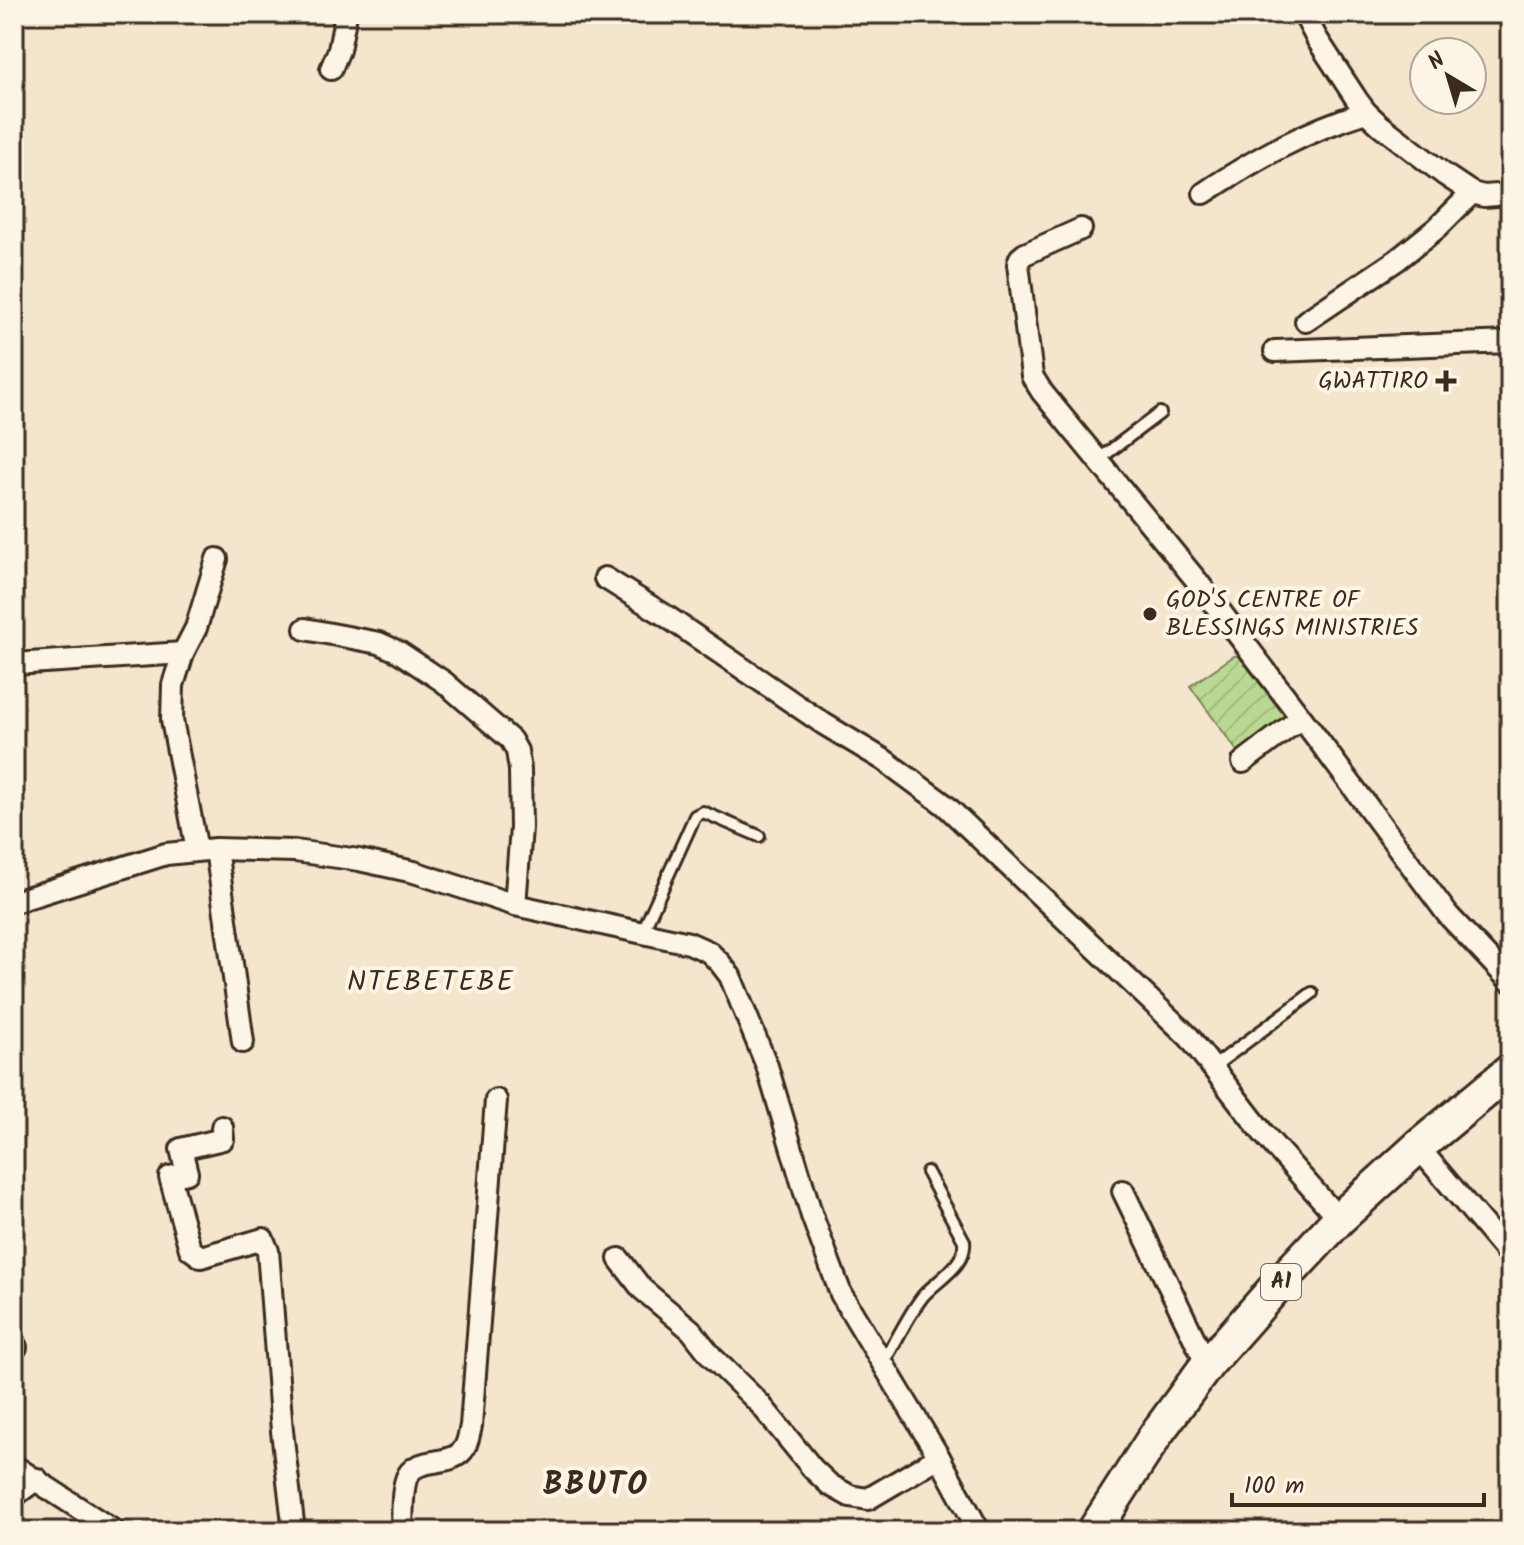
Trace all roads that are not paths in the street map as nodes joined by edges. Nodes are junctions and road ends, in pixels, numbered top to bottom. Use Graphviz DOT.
graph roads {
  1 [pos="346,14"];
  2 [pos="1304,14"];
  3 [pos="331,69"];
  4 [pos="1366,112"];
  5 [pos="1204,193"];
  6 [pos="1472,193"];
  7 [pos="1510,194"];
  8 [pos="1081,229"];
  9 [pos="1306,321"];
  10 [pos="1510,342"];
  11 [pos="1275,351"];
  12 [pos="1160,413"];
  13 [pos="1098,460"];
  14 [pos="217,559"];
  15 [pos="605,578"];
  16 [pos="305,629"];
  17 [pos="183,653"];
  18 [pos="14,664"];
  19 [pos="1301,718"];
  20 [pos="1243,762"];
  21 [pos="759,836"];
  22 [pos="206,849"];
  23 [pos="14,902"];
  24 [pos="515,905"];
  25 [pos="642,933"];
  26 [pos="1510,981"];
  27 [pos="1312,993"];
  28 [pos="243,1042"];
  29 [pos="1213,1067"];
  30 [pos="1510,1071"];
  31 [pos="496,1100"];
  32 [pos="222,1127"];
  33 [pos="1418,1147"];
  34 [pos="927,1172"];
  35 [pos="1123,1191"];
  36 [pos="1339,1219"];
  37 [pos="1510,1256"];
  38 [pos="619,1259"];
  39 [pos="883,1363"];
  40 [pos="1207,1365"];
  41 [pos="939,1457"];
  42 [pos="14,1466"];
  43 [pos="37,1479"];
  44 [pos="14,1496"];
  45 [pos="114,1531"];
  46 [pos="294,1531"];
  47 [pos="402,1531"];
  48 [pos="979,1531"];
  49 [pos="1094,1531"];
  1 -- 3 [label="street"];
  2 -- 4 [label="street"];
  4 -- 5 [label="street"];
  4 -- 6 [label="street"];
  6 -- 7 [label="street"];
  6 -- 9 [label="street"];
  8 -- 13 [label="street"];
  10 -- 11 [label="street"];
  12 -- 13 [label="lane"];
  13 -- 19 [label="street"];
  14 -- 17 [label="street"];
  15 -- 29 [label="street"];
  16 -- 24 [label="street"];
  17 -- 18 [label="street"];
  17 -- 22 [label="street"];
  19 -- 20 [label="street"];
  19 -- 26 [label="street"];
  21 -- 25 [label="lane"];
  22 -- 23 [label="street"];
  22 -- 24 [label="street"];
  22 -- 28 [label="street"];
  24 -- 25 [label="street"];
  25 -- 39 [label="street"];
  27 -- 29 [label="lane"];
  29 -- 36 [label="street"];
  30 -- 33 [label="highway, A1"];
  31 -- 47 [label="street"];
  32 -- 46 [label="street"];
  33 -- 36 [label="highway, A1"];
  33 -- 37 [label="street"];
  34 -- 39 [label="lane"];
  35 -- 40 [label="street"];
  36 -- 40 [label="highway, A1"];
  38 -- 41 [label="street"];
  39 -- 41 [label="street"];
  40 -- 49 [label="highway, A1"];
  41 -- 48 [label="street"];
  42 -- 43 [label="street"];
  43 -- 44 [label="street"];
  43 -- 45 [label="street"];
}
